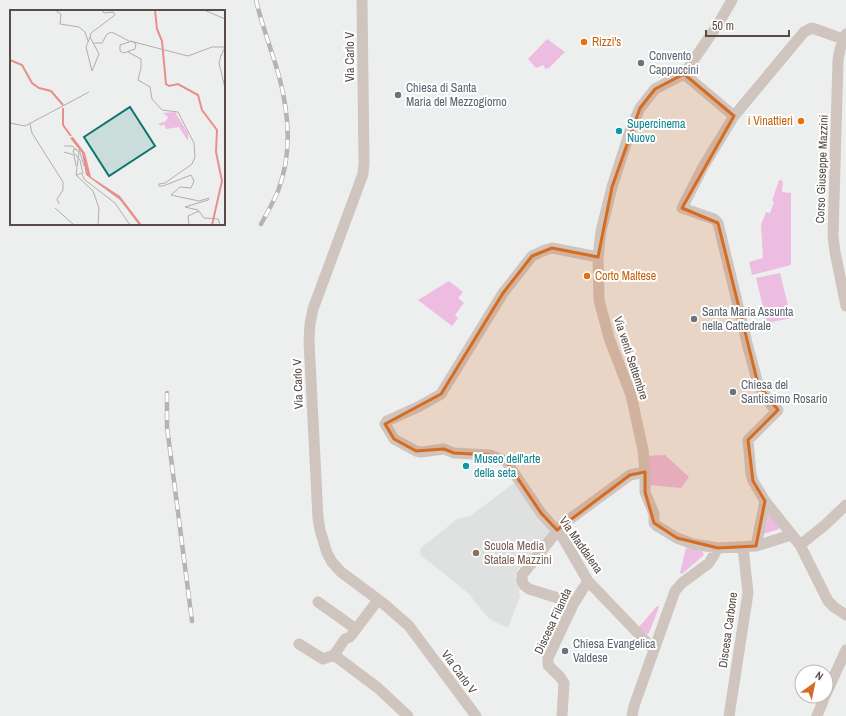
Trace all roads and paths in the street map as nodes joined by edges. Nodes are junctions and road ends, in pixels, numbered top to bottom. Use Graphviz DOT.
graph roads {
  1 [pos="362,0"];
  2 [pos="732,0"];
  3 [pos="845,37"];
  4 [pos="684,74"];
  5 [pos="734,116"];
  6 [pos="598,257"];
  7 [pos="846,306"];
  8 [pos="645,472"];
  9 [pos="765,501"];
  10 [pos="846,505"];
  11 [pos="557,530"];
  12 [pos="792,534"];
  13 [pos="800,545"];
  14 [pos="756,546"];
  15 [pos="743,547"];
  16 [pos="718,548"];
  17 [pos="588,581"];
  18 [pos="378,600"];
  19 [pos="318,602"];
  20 [pos="574,603"];
  21 [pos="846,615"];
  22 [pos="356,628"];
  23 [pos="299,644"];
  24 [pos="654,650"];
  25 [pos="846,650"];
  26 [pos="334,655"];
  27 [pos="834,677"];
  28 [pos="822,704"];
  29 [pos="408,716"];
  30 [pos="476,716"];
  31 [pos="562,716"];
  32 [pos="632,716"];
  33 [pos="729,716"];
  34 [pos="817,716"];
  1 -- 18 [label="street, Via Carlo V"];
  2 -- 4 [label="street"];
  3 -- 5 [label="street"];
  3 -- 7 [label="street, Corso Giuseppe Mazzini"];
  4 -- 5 [label="street"];
  4 -- 6 [label="street, Via venti Settembre"];
  5 -- 9 [label="street"];
  6 -- 8 [label="street, Via venti Settembre"];
  6 -- 11 [label="street, Via Maddalena"];
  8 -- 11 [label="street"];
  8 -- 16 [label="street, Via venti Settembre"];
  9 -- 12 [label="street"];
  9 -- 14 [label="street"];
  10 -- 13 [label="street"];
  11 -- 17 [label="street, Via Maddalena"];
  11 -- 20 [label="street"];
  12 -- 13 [label="street"];
  12 -- 14 [label="street, Via venti Settembre"];
  13 -- 21 [label="street"];
  14 -- 15 [label="street, Via venti Settembre"];
  15 -- 16 [label="street, Via venti Settembre"];
  15 -- 33 [label="street, Discesa Carbone"];
  16 -- 24 [label="street"];
  17 -- 20 [label="street, Discesa Filanda"];
  17 -- 24 [label="street, Via Maddalena"];
  18 -- 22 [label="street"];
  18 -- 30 [label="street, Via Carlo V"];
  19 -- 22 [label="street"];
  20 -- 31 [label="street, Discesa Filanda"];
  22 -- 26 [label="street"];
  23 -- 26 [label="street"];
  24 -- 32 [label="street"];
  25 -- 27 [label="street"];
  26 -- 29 [label="street"];
  28 -- 34 [label="street"];
}
